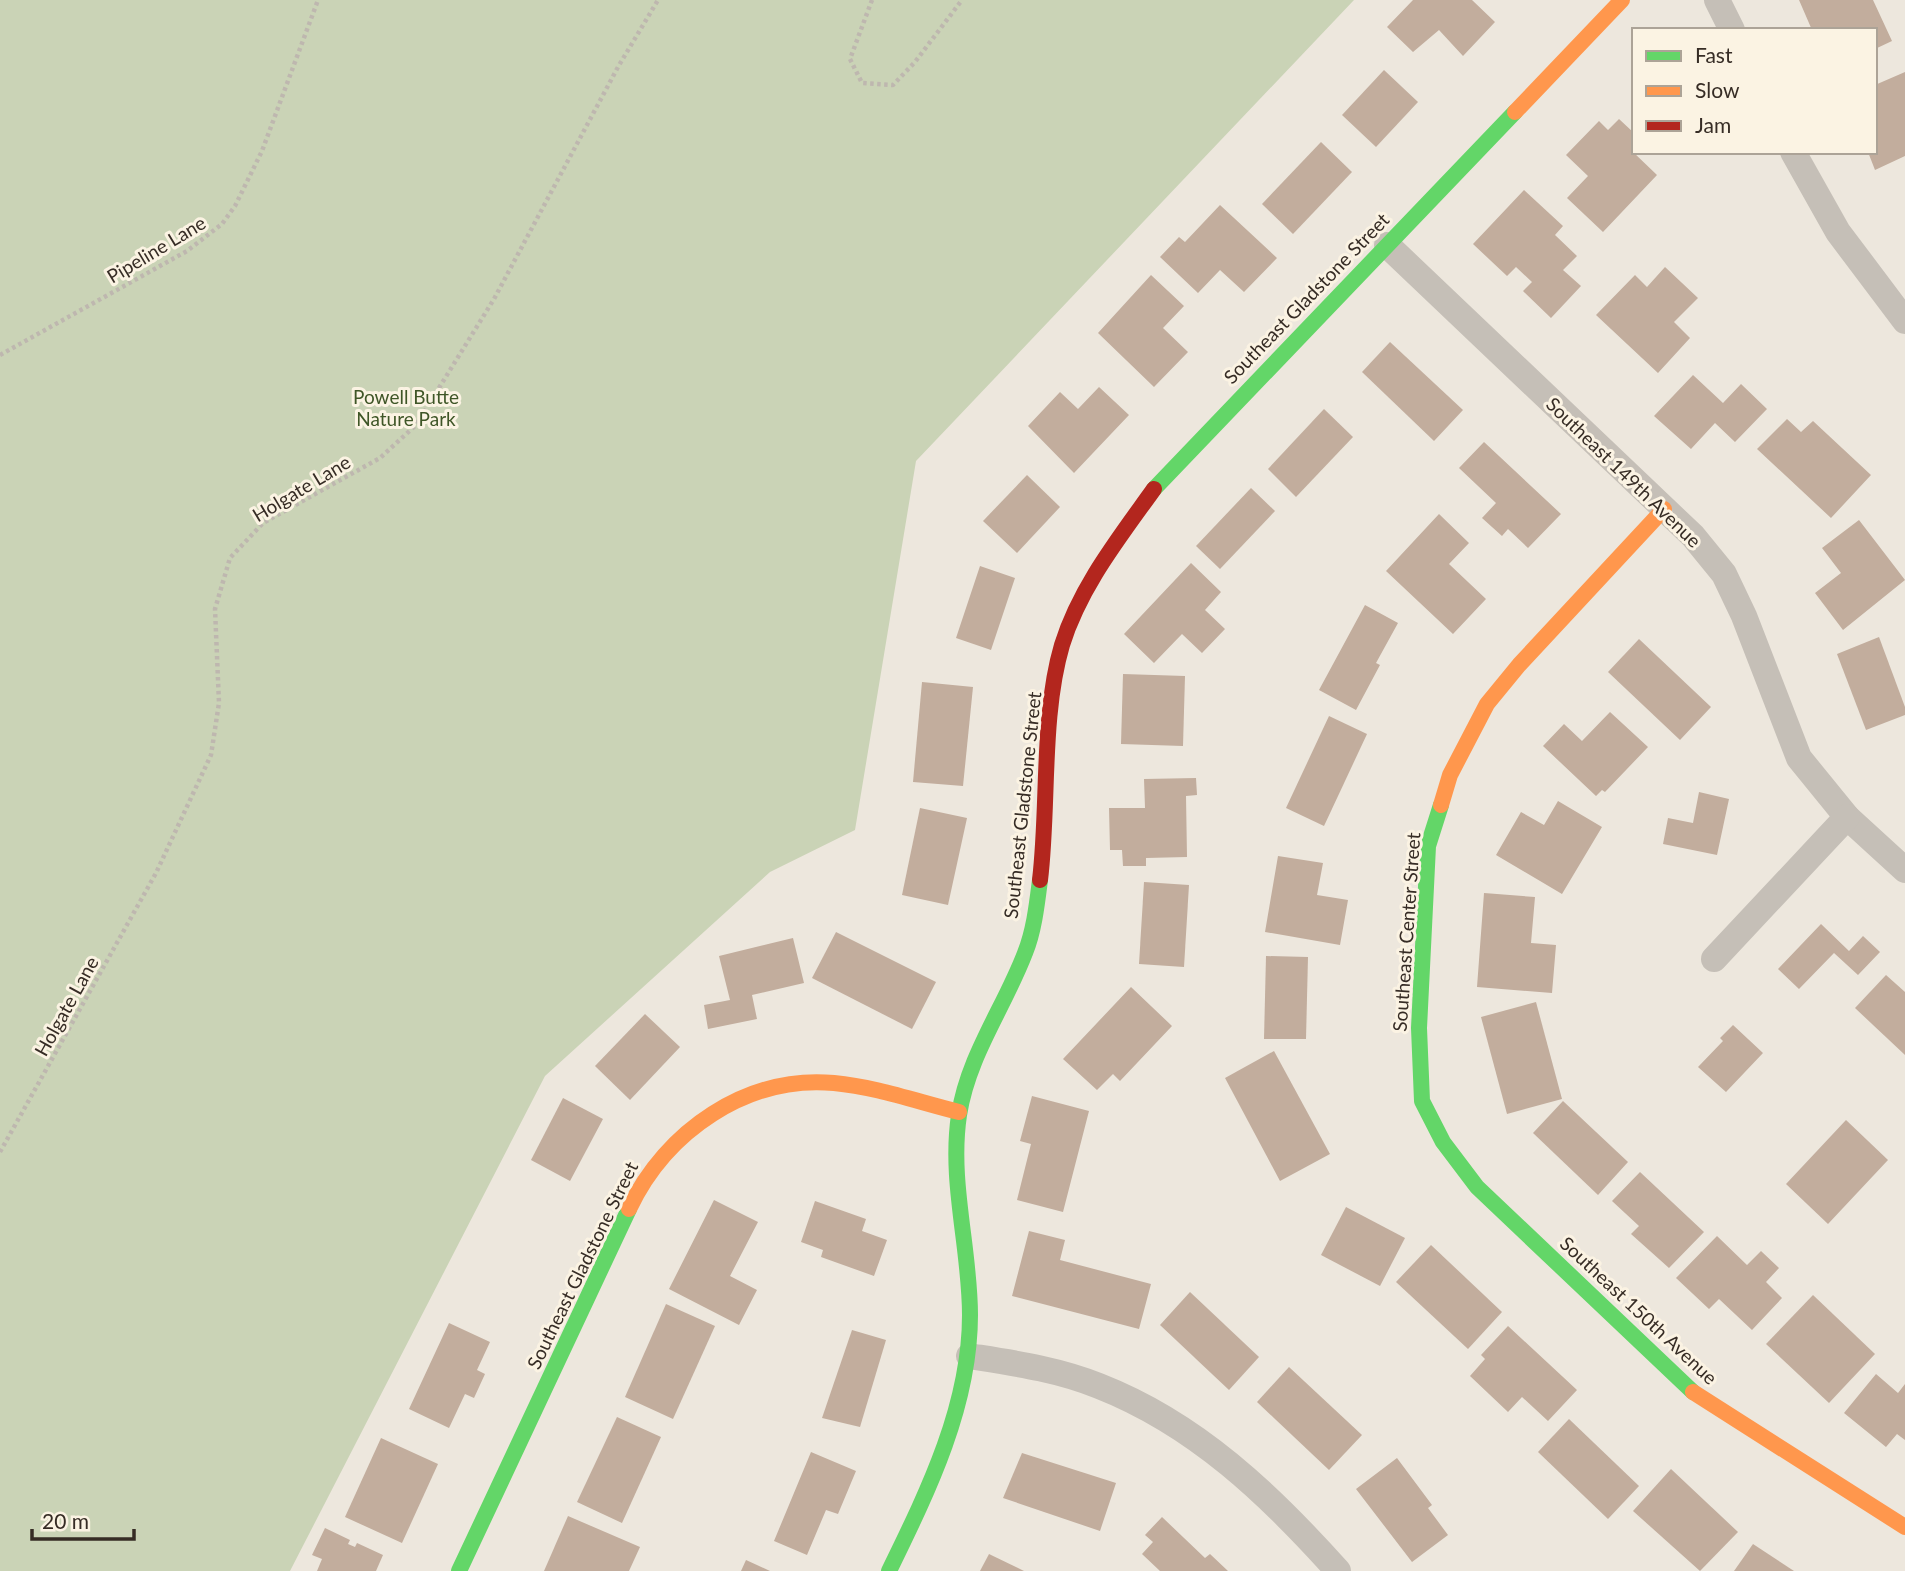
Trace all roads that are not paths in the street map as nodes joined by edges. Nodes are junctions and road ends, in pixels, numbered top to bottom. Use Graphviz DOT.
graph roads {
  1 [pos="1622,0"];
  2 [pos="1717,0"];
  3 [pos="1731,28"];
  4 [pos="1794,154"];
  5 [pos="1387,245"];
  6 [pos="1905,321"];
  7 [pos="1664,509"];
  8 [pos="1847,817"];
  9 [pos="1905,870"];
  10 [pos="1714,960"];
  11 [pos="1422,1101"];
  12 [pos="959,1112"];
  13 [pos="969,1356"];
  14 [pos="1905,1527"];
  15 [pos="459,1571"];
  16 [pos="889,1571"];
  17 [pos="1338,1571"];
  1 -- 5 [label="street, Southeast Gladstone Street"];
  2 -- 3 [label="street"];
  4 -- 6 [label="street"];
  5 -- 7 [label="street, Southeast 149th Avenue"];
  5 -- 12 [label="street, Southeast Gladstone Street"];
  7 -- 8 [label="street, Southeast 149th Avenue"];
  7 -- 11 [label="street, Southeast Center Street"];
  8 -- 9 [label="street, Southeast 149th Avenue"];
  8 -- 10 [label="street"];
  11 -- 14 [label="street, Southeast 150th Avenue"];
  12 -- 13 [label="street"];
  12 -- 15 [label="street, Southeast Gladstone Street"];
  13 -- 16 [label="street"];
  13 -- 17 [label="street"];
}
